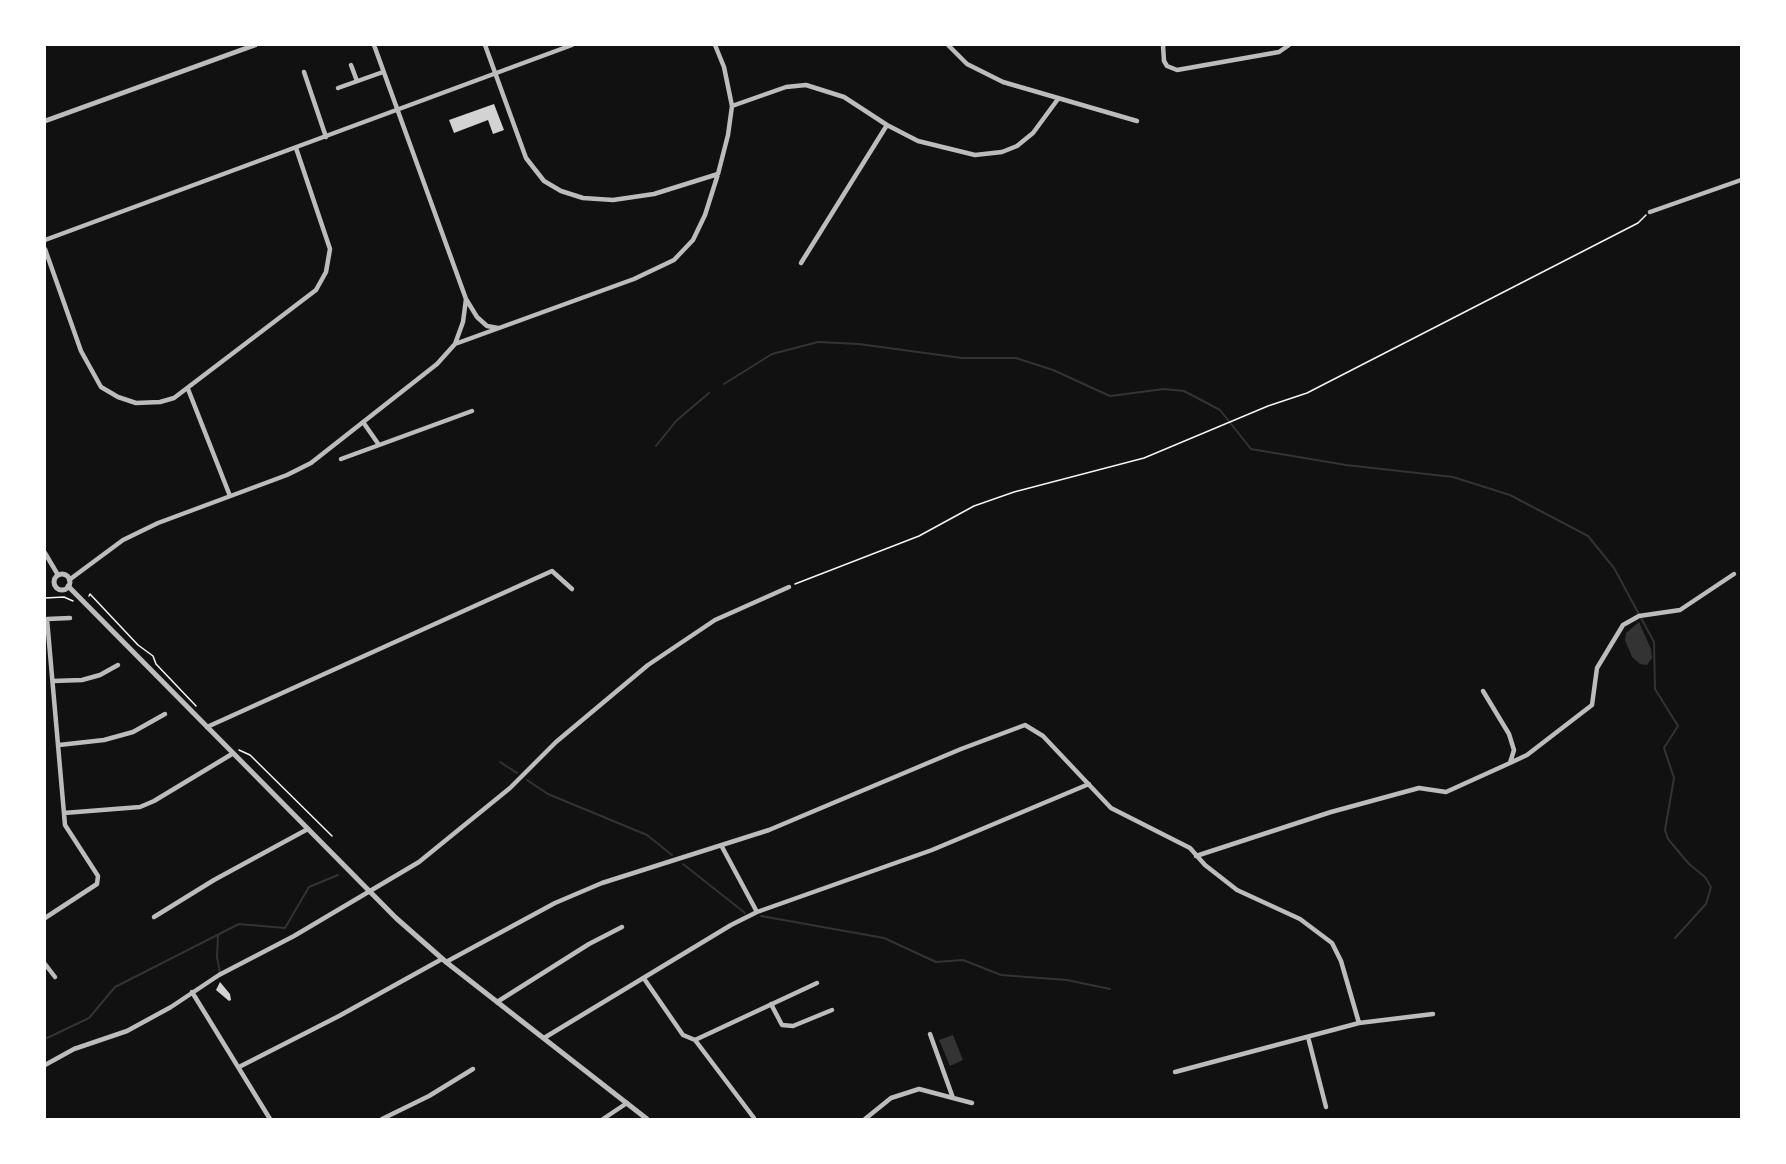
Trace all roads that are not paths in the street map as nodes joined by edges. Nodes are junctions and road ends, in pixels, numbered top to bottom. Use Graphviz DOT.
graph roads {
  1 [pos="255,45"];
  2 [pos="374,45"];
  3 [pos="485,45"];
  4 [pos="572,45"];
  5 [pos="715,45"];
  6 [pos="948,45"];
  7 [pos="1163,45"];
  8 [pos="1289,46"];
  9 [pos="351,65"];
  10 [pos="304,72"];
  11 [pos="383,72"];
  12 [pos="495,72"];
  13 [pos="357,81"];
  14 [pos="338,88"];
  15 [pos="1058,99"];
  16 [pos="732,106"];
  17 [pos="398,110"];
  18 [pos="45,121"];
  19 [pos="1137,121"];
  20 [pos="887,125"];
  21 [pos="326,137"];
  22 [pos="296,148"];
  23 [pos="718,174"];
  24 [pos="1741,180"];
  25 [pos="1650,212"];
  26 [pos="45,240"];
  27 [pos="45,249"];
  28 [pos="801,263"];
  29 [pos="466,299"];
  30 [pos="500,328"];
  31 [pos="455,344"];
  32 [pos="188,389"];
  33 [pos="472,411"];
  34 [pos="363,422"];
  35 [pos="379,445"];
  36 [pos="341,459"];
  37 [pos="230,496"];
  38 [pos="45,553"];
  39 [pos="1734,574"];
  40 [pos="58,575"];
  41 [pos="69,583"];
  42 [pos="54,584"];
  43 [pos="789,587"];
  44 [pos="45,588"];
  45 [pos="572,589"];
  46 [pos="70,618"];
  47 [pos="118,665"];
  48 [pos="54,681"];
  49 [pos="1483,691"];
  50 [pos="165,714"];
  51 [pos="207,727"];
  52 [pos="59,745"];
  53 [pos="232,754"];
  54 [pos="1510,763"];
  55 [pos="1089,784"];
  56 [pos="64,813"];
  57 [pos="306,830"];
  58 [pos="721,845"];
  59 [pos="1196,856"];
  60 [pos="369,892"];
  61 [pos="757,912"];
  62 [pos="154,917"];
  63 [pos="45,918"];
  64 [pos="622,927"];
  65 [pos="444,961"];
  66 [pos="45,964"];
  67 [pos="55,977"];
  68 [pos="645,980"];
  69 [pos="817,983"];
  70 [pos="192,992"];
  71 [pos="497,1002"];
  72 [pos="771,1004"];
  73 [pos="832,1010"];
  74 [pos="1433,1014"];
  75 [pos="1359,1023"];
  76 [pos="930,1035"];
  77 [pos="1308,1037"];
  78 [pos="544,1038"];
  79 [pos="695,1040"];
  80 [pos="45,1065"];
  81 [pos="239,1067"];
  82 [pos="473,1069"];
  83 [pos="1175,1072"];
  84 [pos="953,1098"];
  85 [pos="627,1103"];
  86 [pos="972,1103"];
  87 [pos="1326,1107"];
  88 [pos="754,1118"];
  89 [pos="270,1119"];
  90 [pos="382,1119"];
  91 [pos="603,1119"];
  92 [pos="647,1119"];
  93 [pos="865,1119"];
  1 -- 18 [label="street"];
  2 -- 11 [label="street"];
  3 -- 12 [label="street"];
  4 -- 12 [label="street"];
  5 -- 16 [label="street"];
  6 -- 15 [label="street"];
  7 -- 8 [label="street"];
  9 -- 13 [label="street"];
  10 -- 21 [label="street"];
  11 -- 13 [label="street"];
  11 -- 17 [label="street"];
  12 -- 17 [label="street"];
  12 -- 23 [label="street"];
  13 -- 14 [label="street"];
  15 -- 19 [label="street"];
  15 -- 20 [label="street"];
  16 -- 20 [label="street"];
  16 -- 23 [label="street"];
  17 -- 21 [label="street"];
  17 -- 29 [label="street"];
  20 -- 28 [label="street"];
  21 -- 22 [label="street"];
  22 -- 26 [label="street"];
  22 -- 32 [label="street"];
  23 -- 30 [label="street"];
  24 -- 25 [label="street"];
  27 -- 32 [label="street"];
  29 -- 30 [label="street"];
  29 -- 31 [label="street"];
  30 -- 31 [label="street"];
  31 -- 34 [label="street"];
  32 -- 37 [label="street"];
  33 -- 35 [label="street"];
  34 -- 35 [label="street"];
  34 -- 37 [label="street"];
  35 -- 36 [label="street"];
  37 -- 41 [label="street"];
  38 -- 40 [label="street"];
  39 -- 54 [label="street"];
  40 -- 41 [label="street"];
  40 -- 42 [label="street"];
  41 -- 42 [label="street"];
  41 -- 51 [label="street"];
  42 -- 44 [label="street"];
  43 -- 60 [label="street"];
  45 -- 51 [label="street"];
  46 -- 48 [label="street"];
  47 -- 48 [label="street"];
  48 -- 52 [label="street"];
  49 -- 54 [label="street"];
  50 -- 52 [label="street"];
  51 -- 53 [label="street"];
  52 -- 56 [label="street"];
  53 -- 56 [label="street"];
  53 -- 57 [label="street"];
  54 -- 59 [label="street"];
  55 -- 58 [label="street"];
  55 -- 59 [label="street"];
  55 -- 61 [label="street"];
  56 -- 63 [label="street"];
  57 -- 60 [label="street"];
  57 -- 62 [label="street"];
  58 -- 61 [label="street"];
  58 -- 65 [label="street"];
  59 -- 75 [label="street"];
  60 -- 65 [label="street"];
  60 -- 70 [label="street"];
  61 -- 68 [label="street"];
  64 -- 71 [label="street"];
  65 -- 71 [label="street"];
  65 -- 81 [label="street"];
  66 -- 67 [label="street"];
  68 -- 78 [label="street"];
  68 -- 79 [label="street"];
  69 -- 72 [label="street"];
  70 -- 80 [label="street"];
  70 -- 81 [label="street"];
  71 -- 78 [label="street"];
  72 -- 73 [label="street"];
  72 -- 79 [label="street"];
  74 -- 75 [label="street"];
  75 -- 77 [label="street"];
  76 -- 84 [label="street"];
  77 -- 83 [label="street"];
  77 -- 87 [label="street"];
  78 -- 85 [label="street"];
  79 -- 88 [label="street"];
  81 -- 89 [label="street"];
  82 -- 90 [label="street"];
  84 -- 86 [label="street"];
  84 -- 93 [label="street"];
  85 -- 91 [label="street"];
  85 -- 92 [label="street"];
}
